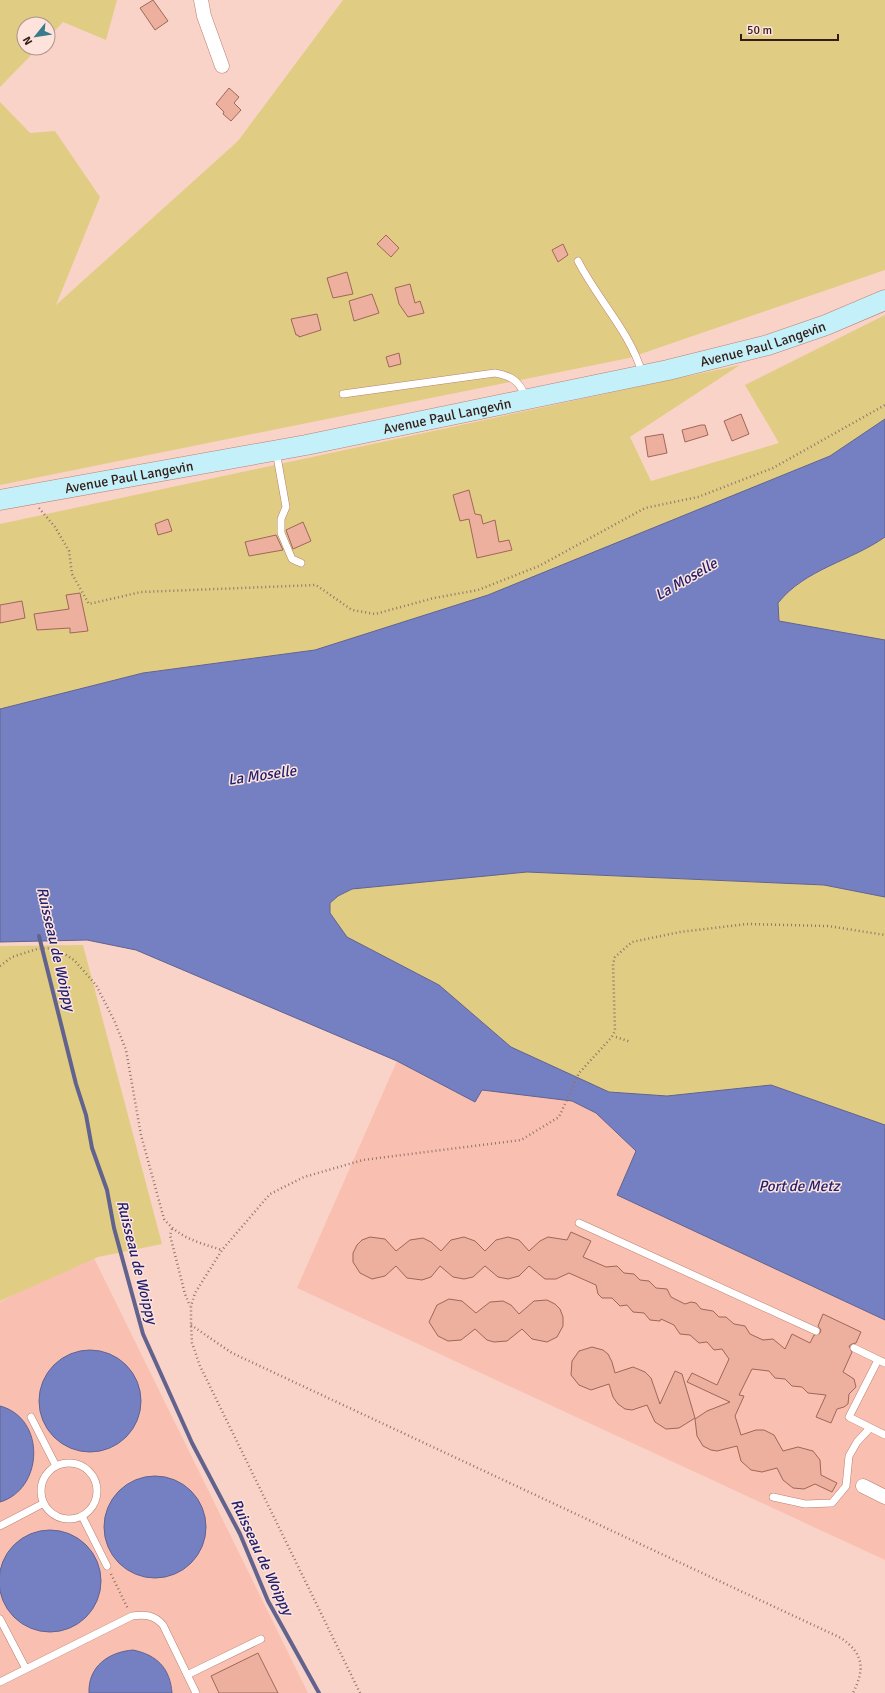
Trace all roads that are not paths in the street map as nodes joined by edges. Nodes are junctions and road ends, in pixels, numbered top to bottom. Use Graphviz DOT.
graph roads {
  1 [pos="201,0"];
  2 [pos="222,66"];
  3 [pos="578,262"];
  4 [pos="885,300"];
  5 [pos="643,376"];
  6 [pos="343,394"];
  7 [pos="527,399"];
  8 [pos="276,450"];
  9 [pos="0,500"];
  10 [pos="301,563"];
  11 [pos="579,1223"];
  12 [pos="816,1331"];
  13 [pos="854,1348"];
  14 [pos="882,1361"];
  15 [pos="31,1417"];
  16 [pos="870,1428"];
  17 [pos="885,1435"];
  18 [pos="56,1466"];
  19 [pos="864,1486"];
  20 [pos="773,1497"];
  21 [pos="885,1497"];
  22 [pos="44,1503"];
  23 [pos="82,1516"];
  24 [pos="0,1526"];
  25 [pos="107,1566"];
  26 [pos="0,1619"];
  27 [pos="261,1638"];
  28 [pos="26,1669"];
  29 [pos="187,1675"];
  30 [pos="0,1682"];
  31 [pos="196,1693"];
  1 -- 2 [label="street"];
  3 -- 5 [label="lane"];
  4 -- 5 [label="main road, Avenue Paul Langevin"];
  5 -- 7 [label="main road, Avenue Paul Langevin"];
  6 -- 7 [label="lane"];
  7 -- 8 [label="main road, Avenue Paul Langevin"];
  8 -- 9 [label="main road, Avenue Paul Langevin"];
  8 -- 10 [label="lane"];
  11 -- 12 [label="lane"];
  13 -- 14 [label="lane"];
  14 -- 16 [label="lane"];
  15 -- 18 [label="lane"];
  16 -- 17 [label="lane"];
  16 -- 20 [label="lane"];
  18 -- 22 [label="lane"];
  18 -- 23 [label="lane"];
  19 -- 21 [label="street"];
  22 -- 23 [label="lane"];
  22 -- 24 [label="lane"];
  23 -- 25 [label="lane"];
  26 -- 28 [label="lane"];
  27 -- 29 [label="lane"];
  28 -- 29 [label="lane"];
  28 -- 30 [label="lane"];
  29 -- 31 [label="lane"];
}
